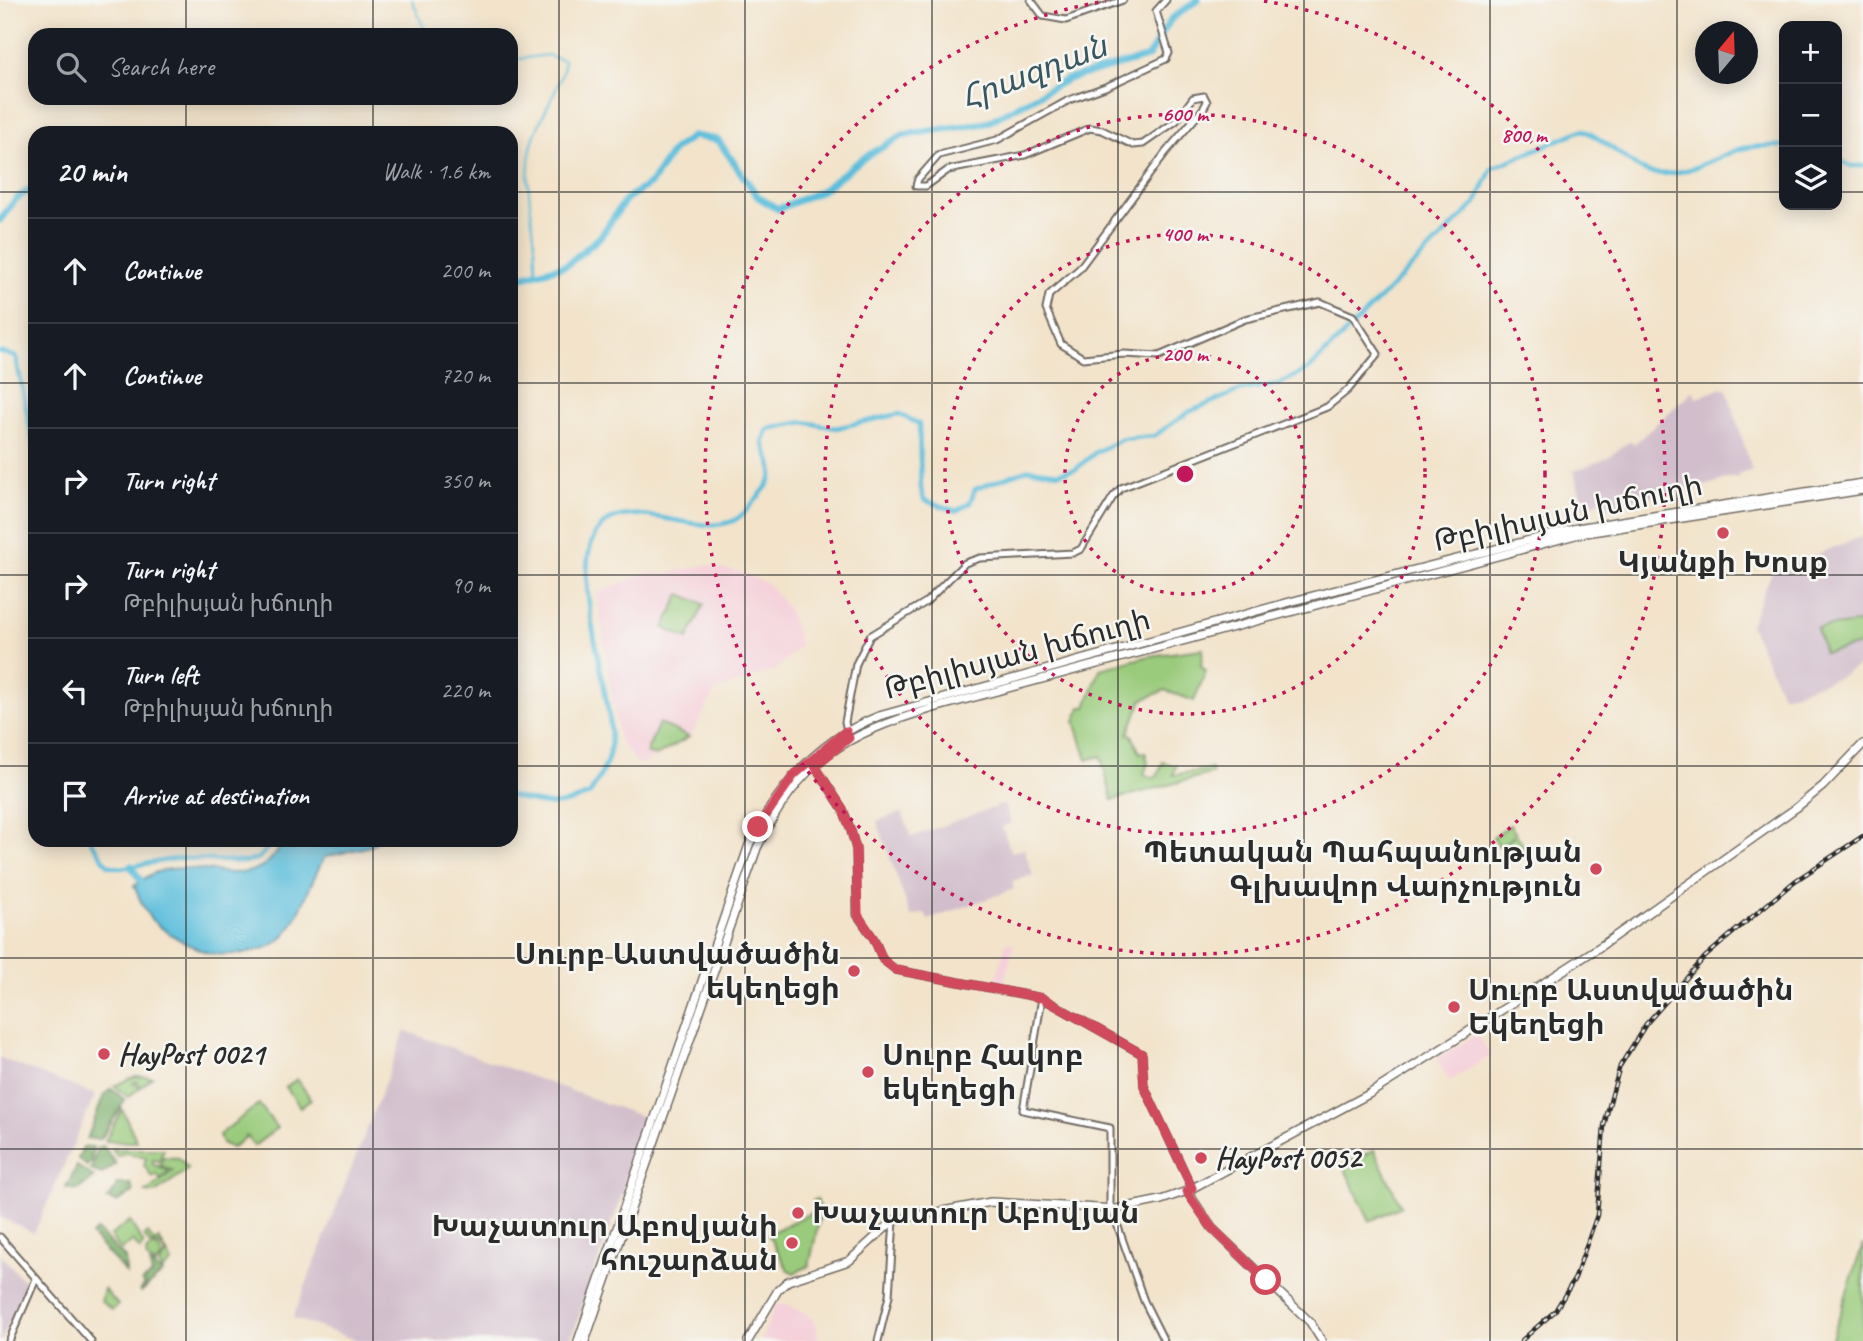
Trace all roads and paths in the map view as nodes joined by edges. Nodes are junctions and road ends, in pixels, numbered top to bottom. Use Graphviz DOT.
graph roads {
  1 [pos="1031,0"];
  2 [pos="1123,0"];
  3 [pos="1166,0"];
  4 [pos="1863,483"];
  5 [pos="1863,490"];
  6 [pos="847,734"];
  7 [pos="1863,744"];
  8 [pos="815,766"];
  9 [pos="1042,998"];
  10 [pos="686,1038"];
  11 [pos="659,1117"];
  12 [pos="1189,1189"];
  13 [pos="1112,1210"];
  14 [pos="893,1221"];
  15 [pos="0,1239"];
  16 [pos="36,1281"];
  17 [pos="10,1341"];
  18 [pos="89,1341"];
  19 [pos="578,1341"];
  20 [pos="584,1341"];
  21 [pos="748,1341"];
  22 [pos="877,1341"];
  23 [pos="1164,1341"];
  24 [pos="1322,1341"];
  1 -- 2 [label="street"];
  3 -- 6 [label="street"];
  4 -- 6 [label="main road, Թբիլիսյան խճուղի"];
  5 -- 6 [label="main road, Թբիլիսյան խճուղի"];
  6 -- 8 [label="main road, Թբիլիսյան խճուղի"];
  6 -- 10 [label="main road, Թբիլիսյան խճուղի"];
  7 -- 12 [label="main road"];
  8 -- 9 [label="street"];
  8 -- 10 [label="main road, Թբիլիսյան խճուղի"];
  9 -- 12 [label="street"];
  9 -- 13 [label="street"];
  10 -- 11 [label="main road, Թբիլիսյան խճուղի"];
  11 -- 19 [label="main road, Թբիլիսյան խճուղի"];
  11 -- 20 [label="main road, Թբիլիսյան խճուղի"];
  12 -- 13 [label="main road"];
  12 -- 24 [label="main road"];
  13 -- 14 [label="main road"];
  13 -- 23 [label="street"];
  14 -- 21 [label="main road"];
  14 -- 22 [label="street"];
  15 -- 16 [label="street"];
  16 -- 17 [label="street"];
  16 -- 18 [label="street"];
}
